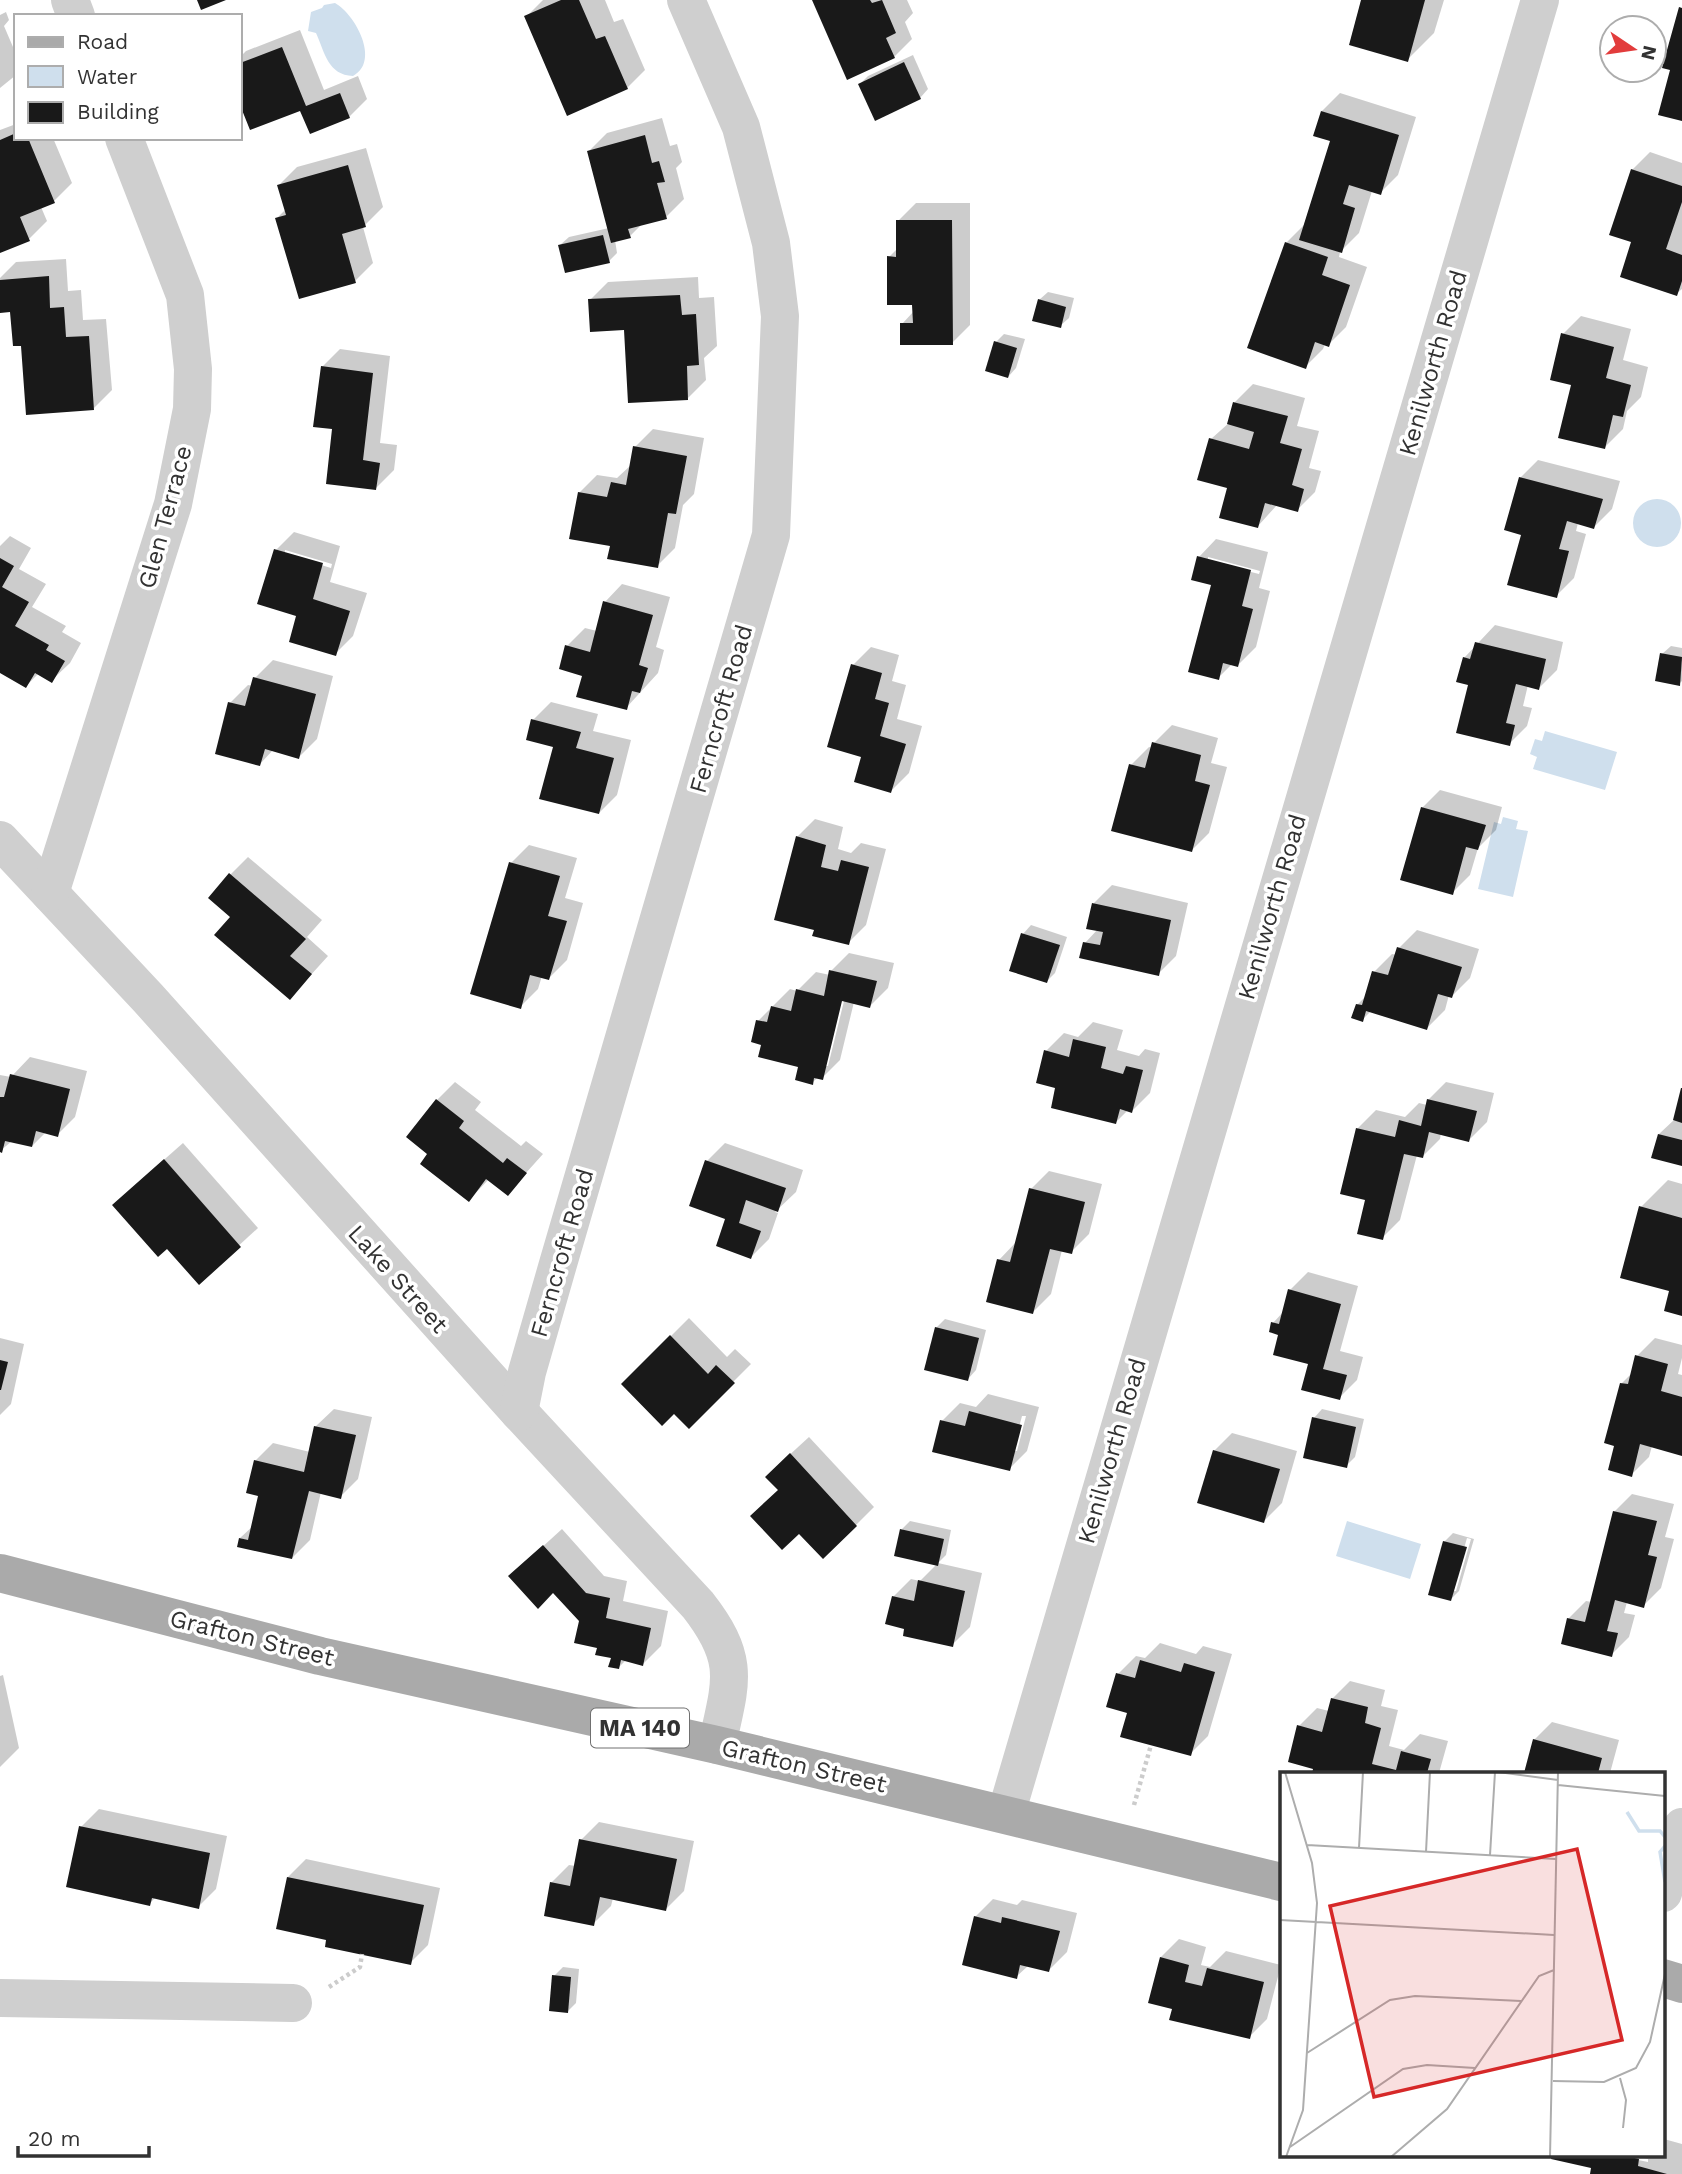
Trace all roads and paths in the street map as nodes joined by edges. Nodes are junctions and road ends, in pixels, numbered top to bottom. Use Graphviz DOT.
graph roads {
  1 [pos="686,0"];
  2 [pos="1540,0"];
  3 [pos="125,140"];
  4 [pos="0,840"];
  5 [pos="50,893"];
  6 [pos="519,1412"];
  7 [pos="0,1573"];
  8 [pos="717,1745"];
  9 [pos="1151,1745"];
  10 [pos="1134,1805"];
  11 [pos="1006,1814"];
  12 [pos="1682,1827"];
  13 [pos="1280,1882"];
  14 [pos="1664,1890"];
  15 [pos="1664,1978"];
  16 [pos="1682,1984"];
  17 [pos="0,1998"];
  18 [pos="293,2003"];
  1 -- 6 [label="street, Ferncroft Road"];
  2 -- 11 [label="street, Kenilworth Road"];
  3 -- 5 [label="street, Glen Terrace"];
  4 -- 5 [label="street, Lake Street"];
  5 -- 6 [label="street, Lake Street"];
  6 -- 8 [label="street, Lake Street"];
  7 -- 8 [label="main road, Grafton Street / MA 140"];
  8 -- 11 [label="main road, Grafton Street / MA 140"];
  9 -- 10 [label="path"];
  11 -- 13 [label="main road, Grafton Street / MA 140"];
  12 -- 14 [label="street"];
  15 -- 16 [label="main road"];
  17 -- 18 [label="street"];
}
